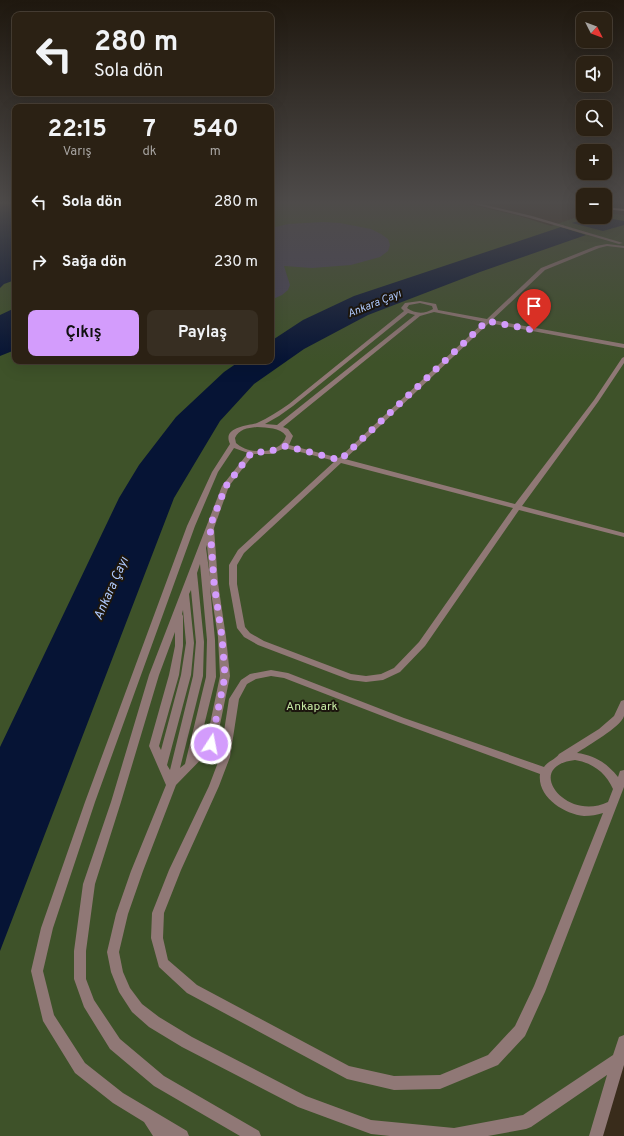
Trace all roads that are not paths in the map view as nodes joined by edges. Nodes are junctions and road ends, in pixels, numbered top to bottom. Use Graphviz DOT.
graph roads {
  1 [pos="575,256"];
  2 [pos="407,311"];
  3 [pos="435,311"];
  4 [pos="419,314"];
  5 [pos="487,321"];
  6 [pos="624,346"];
  7 [pos="624,359"];
  8 [pos="257,425"];
  9 [pos="279,427"];
  10 [pos="233,445"];
  11 [pos="286,446"];
  12 [pos="252,452"];
  13 [pos="340,460"];
  14 [pos="517,507"];
  15 [pos="210,526"];
  16 [pos="624,535"];
  17 [pos="203,547"];
  18 [pos="193,573"];
  19 [pos="185,591"];
  20 [pos="179,611"];
  21 [pos="624,704"];
  22 [pos="558,760"];
  23 [pos="162,765"];
  24 [pos="190,765"];
  25 [pos="546,772"];
  26 [pos="624,774"];
  27 [pos="171,785"];
  28 [pos="618,789"];
  29 [pos="612,805"];
  30 [pos="624,1042"];
  31 [pos="619,1059"];
  32 [pos="148,1116"];
  33 [pos="161,1136"];
  34 [pos="182,1136"];
  35 [pos="254,1136"];
  36 [pos="596,1136"];
  1 -- 5 [label="lane"];
  2 -- 3 [label="lane"];
  2 -- 4 [label="lane"];
  2 -- 8 [label="lane"];
  3 -- 4 [label="lane"];
  3 -- 5 [label="lane"];
  4 -- 9 [label="lane"];
  5 -- 6 [label="lane"];
  5 -- 13 [label="lane"];
  7 -- 14 [label="lane"];
  8 -- 9 [label="lane"];
  8 -- 10 [label="lane"];
  9 -- 11 [label="lane"];
  10 -- 12 [label="lane"];
  10 -- 32 [label="lane"];
  11 -- 12 [label="lane"];
  11 -- 13 [label="lane"];
  12 -- 15 [label="lane"];
  13 -- 14 [label="lane"];
  13 -- 14 [label="lane"];
  14 -- 16 [label="lane"];
  15 -- 17 [label="lane"];
  15 -- 24 [label="lane"];
  17 -- 18 [label="lane"];
  17 -- 24 [label="lane"];
  18 -- 19 [label="lane"];
  18 -- 27 [label="lane"];
  19 -- 20 [label="lane"];
  19 -- 23 [label="lane"];
  20 -- 23 [label="lane"];
  20 -- 35 [label="lane"];
  21 -- 22 [label="lane"];
  22 -- 25 [label="lane"];
  22 -- 28 [label="lane"];
  23 -- 27 [label="lane"];
  24 -- 27 [label="lane"];
  25 -- 29 [label="lane"];
  25 -- 29 [label="lane"];
  26 -- 28 [label="lane"];
  27 -- 31 [label="lane"];
  28 -- 29 [label="lane"];
  30 -- 31 [label="lane"];
  31 -- 36 [label="lane"];
  32 -- 33 [label="lane"];
  32 -- 34 [label="lane"];
}
